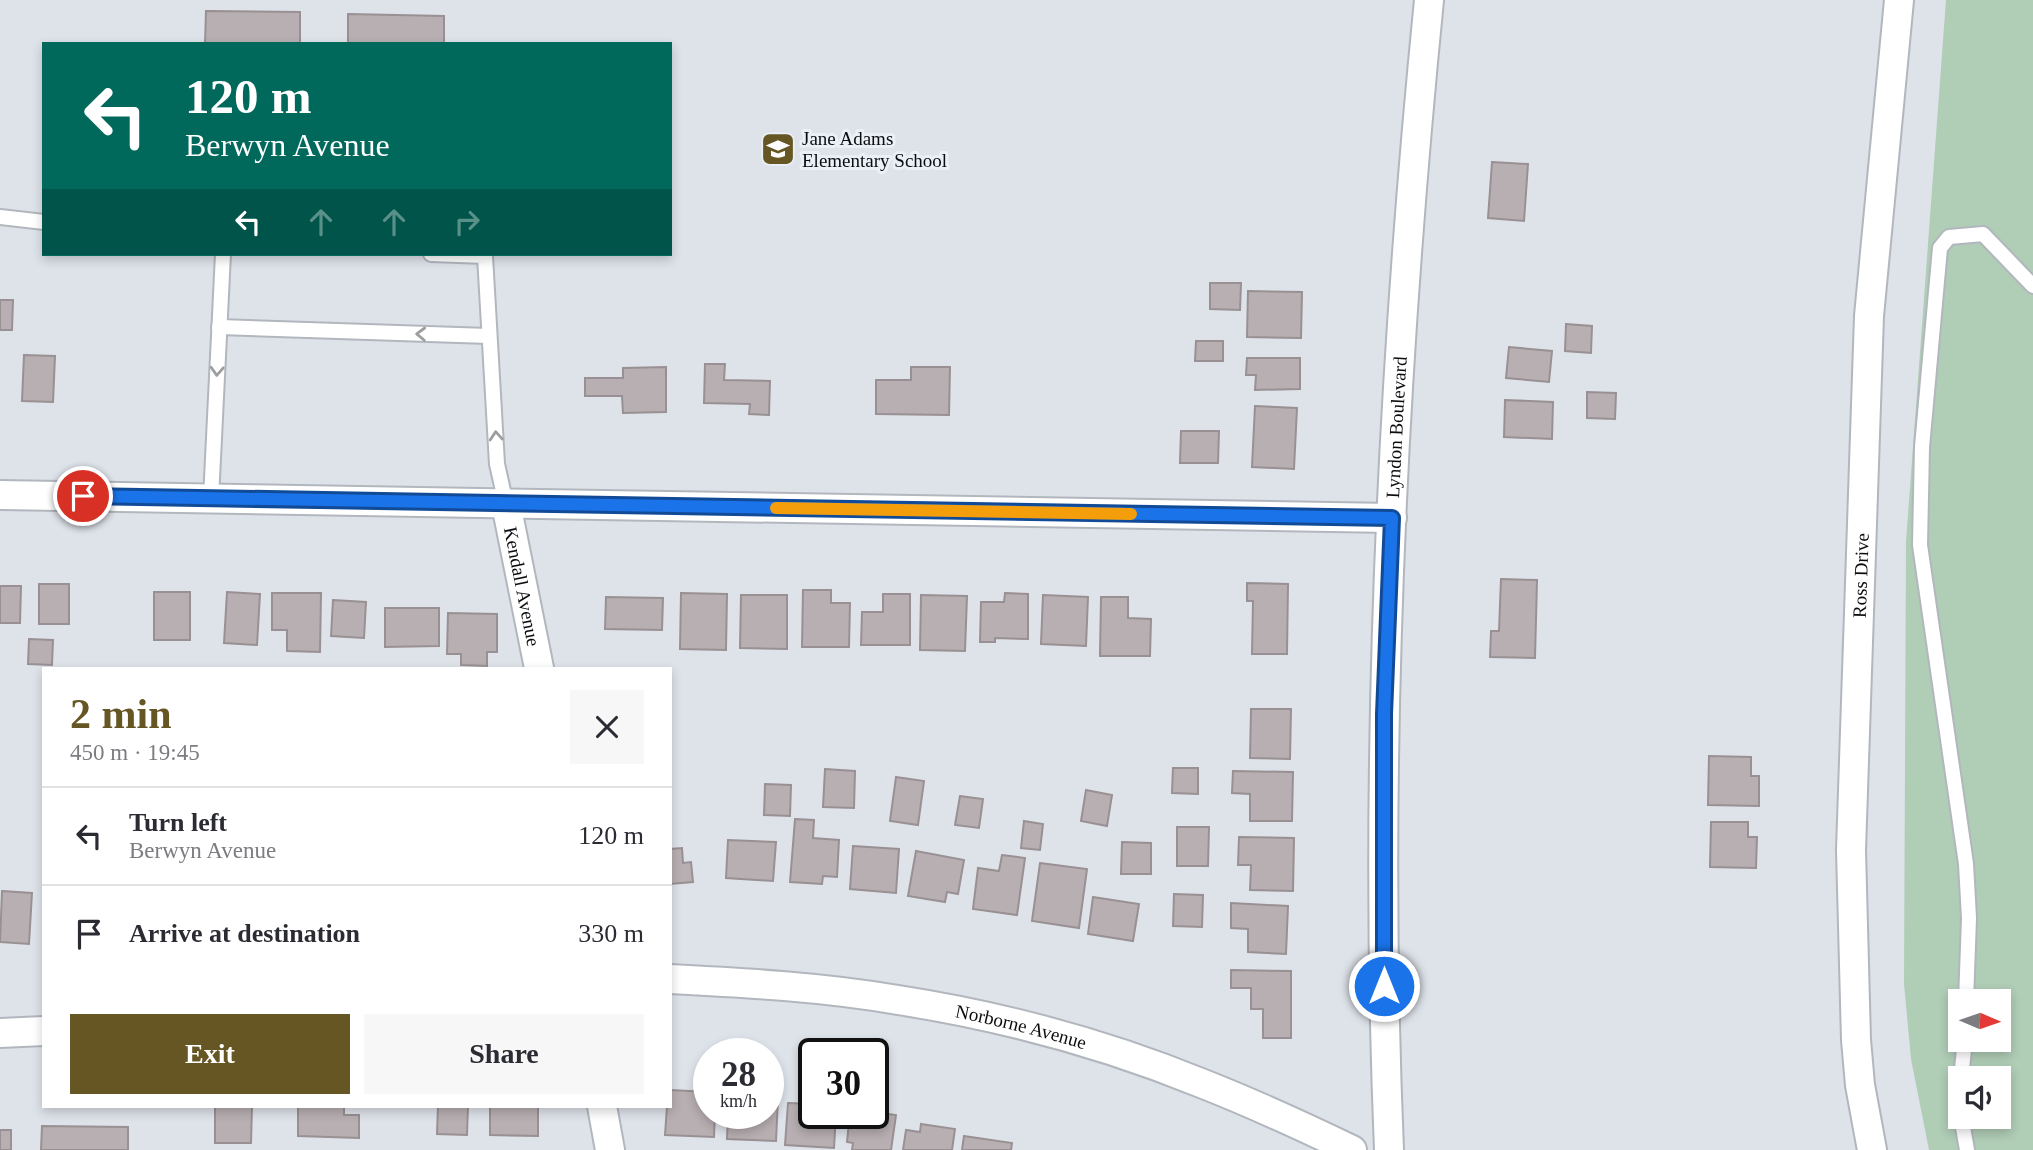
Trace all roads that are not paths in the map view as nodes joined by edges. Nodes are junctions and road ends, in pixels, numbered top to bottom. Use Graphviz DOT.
graph roads {
  1 [pos="1429,0"];
  2 [pos="1899,0"];
  3 [pos="0,216"];
  4 [pos="42,222"];
  5 [pos="223,256"];
  6 [pos="485,256"];
  7 [pos="2033,286"];
  8 [pos="219,327"];
  9 [pos="489,336"];
  10 [pos="0,495"];
  11 [pos="211,499"];
  12 [pos="506,504"];
  13 [pos="1392,518"];
  14 [pos="539,667"];
  15 [pos="672,979"];
  16 [pos="1966,989"];
  17 [pos="42,1031"];
  18 [pos="0,1032"];
  19 [pos="602,1108"];
  20 [pos="1963,1129"];
  21 [pos="610,1150"];
  22 [pos="1352,1150"];
  23 [pos="1389,1150"];
  24 [pos="1872,1150"];
  25 [pos="1967,1150"];
  1 -- 13 [label="street, Lyndon Boulevard"];
  2 -- 24 [label="street, Ross Drive"];
  3 -- 4 [label="lane"];
  5 -- 8 [label="lane"];
  6 -- 9 [label="lane"];
  7 -- 16 [label="lane"];
  9 -- 8 [label="lane, one-way"];
  8 -- 11 [label="lane, one-way"];
  12 -- 9 [label="lane, one-way"];
  10 -- 11 [label="street"];
  11 -- 12 [label="street"];
  12 -- 13 [label="street"];
  12 -- 14 [label="street, Kendall Avenue"];
  13 -- 23 [label="street, Lyndon Boulevard"];
  15 -- 22 [label="street, Norborne Avenue"];
  17 -- 18 [label="street"];
  19 -- 21 [label="street"];
  20 -- 25 [label="lane"];
}
